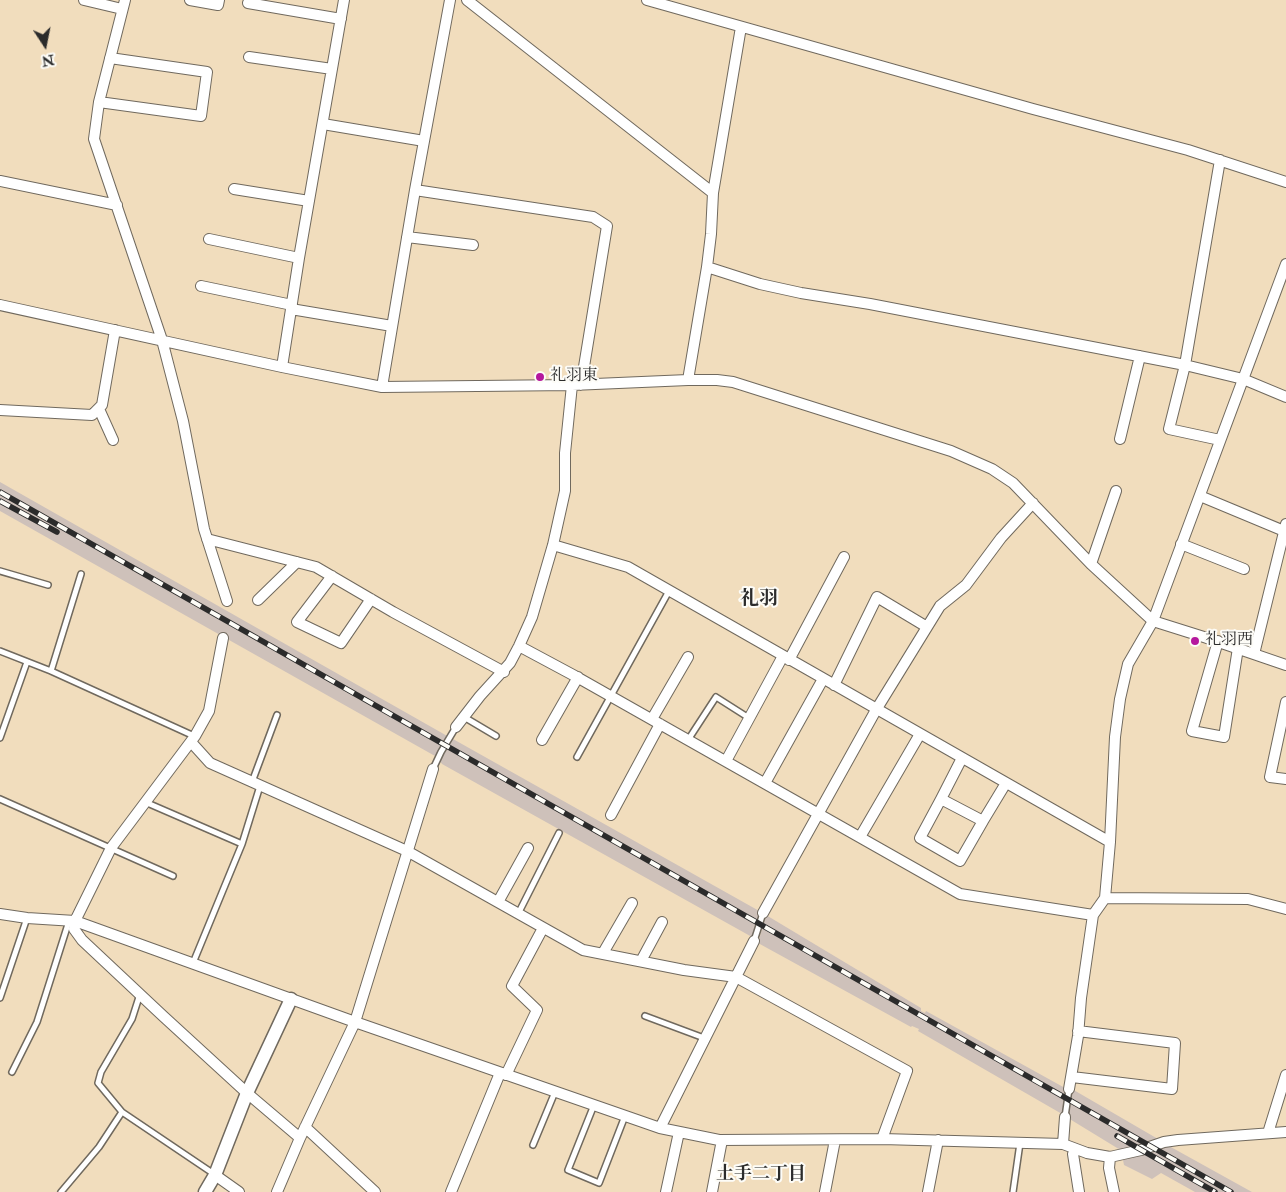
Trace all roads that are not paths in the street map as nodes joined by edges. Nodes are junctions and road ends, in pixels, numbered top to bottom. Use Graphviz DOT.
graph roads {
  1 [pos="190,0"];
  2 [pos="219,0"];
  3 [pos="344,0"];
  4 [pos="448,0"];
  5 [pos="467,0"];
  6 [pos="647,0"];
  7 [pos="89,1"];
  8 [pos="248,3"];
  9 [pos="123,4"];
  10 [pos="341,19"];
  11 [pos="741,27"];
  12 [pos="249,57"];
  13 [pos="110,58"];
  14 [pos="332,69"];
  15 [pos="99,102"];
  16 [pos="322,124"];
  17 [pos="424,141"];
  18 [pos="1220,160"];
  19 [pos="0,181"];
  20 [pos="1286,182"];
  21 [pos="234,189"];
  22 [pos="415,190"];
  23 [pos="713,193"];
  24 [pos="309,201"];
  25 [pos="117,205"];
  26 [pos="407,237"];
  27 [pos="209,239"];
  28 [pos="473,245"];
  29 [pos="299,258"];
  30 [pos="1286,264"];
  31 [pos="707,267"];
  32 [pos="201,286"];
  33 [pos="0,305"];
  34 [pos="291,307"];
  35 [pos="392,326"];
  36 [pos="114,330"];
  37 [pos="162,340"];
  38 [pos="1140,356"];
  39 [pos="1186,365"];
  40 [pos="282,367"];
  41 [pos="1243,379"];
  42 [pos="688,380"];
  43 [pos="577,385"];
  44 [pos="382,387"];
  45 [pos="1286,397"];
  46 [pos="99,409"];
  47 [pos="0,410"];
  48 [pos="1120,439"];
  49 [pos="113,440"];
  50 [pos="1220,440"];
  51 [pos="1116,491"];
  52 [pos="1200,496"];
  53 [pos="1033,503"];
  54 [pos="1285,528"];
  55 [pos="207,538"];
  56 [pos="1181,544"];
  57 [pos="553,545"];
  58 [pos="844,558"];
  59 [pos="297,562"];
  60 [pos="1092,564"];
  61 [pos="1244,570"];
  62 [pos="0,571"];
  63 [pos="81,574"];
  64 [pos="332,576"];
  65 [pos="48,585"];
  66 [pos="669,591"];
  67 [pos="258,600"];
  68 [pos="371,600"];
  69 [pos="227,601"];
  70 [pos="1153,621"];
  71 [pos="927,627"];
  72 [pos="223,638"];
  73 [pos="1218,641"];
  74 [pos="519,646"];
  75 [pos="1238,648"];
  76 [pos="0,651"];
  77 [pos="1254,654"];
  78 [pos="688,657"];
  79 [pos="786,658"];
  80 [pos="27,662"];
  81 [pos="1286,665"];
  82 [pos="51,672"];
  83 [pos="504,672"];
  84 [pos="578,677"];
  85 [pos="824,679"];
  86 [pos="834,685"];
  87 [pos="611,696"];
  88 [pos="1286,702"];
  89 [pos="876,710"];
  90 [pos="277,715"];
  91 [pos="464,716"];
  92 [pos="750,718"];
  93 [pos="656,721"];
  94 [pos="456,727"];
  95 [pos="920,734"];
  96 [pos="496,736"];
  97 [pos="0,738"];
  98 [pos="193,739"];
  99 [pos="542,740"];
  100 [pos="688,740"];
  101 [pos="577,756"];
  102 [pos="962,758"];
  103 [pos="726,761"];
  104 [pos="433,769"];
  105 [pos="1286,780"];
  106 [pos="765,783"];
  107 [pos="1006,783"];
  108 [pos="256,784"];
  109 [pos="0,799"];
  110 [pos="941,799"];
  111 [pos="145,802"];
  112 [pos="819,814"];
  113 [pos="611,815"];
  114 [pos="982,821"];
  115 [pos="559,833"];
  116 [pos="860,837"];
  117 [pos="1110,842"];
  118 [pos="242,844"];
  119 [pos="111,848"];
  120 [pos="528,848"];
  121 [pos="407,851"];
  122 [pos="173,876"];
  123 [pos="1105,898"];
  124 [pos="498,902"];
  125 [pos="632,903"];
  126 [pos="1286,909"];
  127 [pos="0,914"];
  128 [pos="518,914"];
  129 [pos="763,914"];
  130 [pos="1093,915"];
  131 [pos="27,918"];
  132 [pos="72,921"];
  133 [pos="662,922"];
  134 [pos="542,928"];
  135 [pos="754,941"];
  136 [pos="603,953"];
  137 [pos="641,961"];
  138 [pos="193,963"];
  139 [pos="736,977"];
  140 [pos="140,994"];
  141 [pos="0,998"];
  142 [pos="291,999"];
  143 [pos="645,1016"];
  144 [pos="355,1022"];
  145 [pos="1078,1031"];
  146 [pos="704,1038"];
  147 [pos="12,1072"];
  148 [pos="503,1074"];
  149 [pos="1286,1076"];
  150 [pos="1072,1077"];
  151 [pos="1069,1089"];
  152 [pos="555,1092"];
  153 [pos="248,1093"];
  154 [pos="594,1105"];
  155 [pos="122,1112"];
  156 [pos="625,1116"];
  157 [pos="1065,1117"];
  158 [pos="306,1127"];
  159 [pos="660,1128"];
  160 [pos="679,1132"];
  161 [pos="1286,1132"];
  162 [pos="1268,1133"];
  163 [pos="300,1138"];
  164 [pos="882,1139"];
  165 [pos="722,1140"];
  166 [pos="835,1140"];
  167 [pos="938,1140"];
  168 [pos="1020,1143"];
  169 [pos="1063,1144"];
  170 [pos="533,1145"];
  171 [pos="1075,1149"];
  172 [pos="1110,1157"];
  173 [pos="215,1175"];
  174 [pos="61,1192"];
  175 [pos="205,1192"];
  176 [pos="239,1192"];
  177 [pos="277,1192"];
  178 [pos="375,1192"];
  179 [pos="451,1192"];
  180 [pos="666,1192"];
  181 [pos="712,1192"];
  182 [pos="825,1192"];
  183 [pos="928,1192"];
  184 [pos="1014,1192"];
  185 [pos="1079,1192"];
  186 [pos="1114,1192"];
  1 -- 2 [label="street"];
  3 -- 10 [label="street"];
  4 -- 17 [label="street"];
  5 -- 23 [label="street"];
  6 -- 11 [label="street"];
  7 -- 9 [label="street"];
  8 -- 10 [label="street"];
  9 -- 13 [label="street"];
  10 -- 14 [label="street"];
  11 -- 18 [label="street"];
  11 -- 23 [label="street"];
  12 -- 14 [label="street"];
  13 -- 15 [label="street"];
  13 -- 15 [label="street"];
  14 -- 16 [label="street"];
  15 -- 25 [label="street"];
  16 -- 17 [label="street"];
  16 -- 24 [label="street"];
  17 -- 22 [label="street"];
  18 -- 20 [label="street"];
  18 -- 39 [label="street"];
  19 -- 25 [label="street"];
  21 -- 24 [label="street"];
  22 -- 26 [label="street"];
  22 -- 43 [label="street"];
  23 -- 31 [label="street"];
  24 -- 29 [label="street"];
  25 -- 37 [label="street"];
  26 -- 28 [label="street"];
  26 -- 35 [label="street"];
  27 -- 29 [label="street"];
  29 -- 34 [label="street"];
  30 -- 41 [label="street"];
  31 -- 38 [label="street"];
  31 -- 42 [label="street"];
  32 -- 34 [label="street"];
  33 -- 36 [label="street"];
  34 -- 35 [label="street"];
  34 -- 40 [label="street"];
  35 -- 44 [label="street"];
  36 -- 37 [label="street"];
  36 -- 46 [label="street"];
  37 -- 40 [label="street"];
  37 -- 55 [label="street"];
  38 -- 39 [label="street"];
  38 -- 48 [label="street"];
  39 -- 41 [label="street"];
  39 -- 50 [label="street"];
  40 -- 44 [label="street"];
  41 -- 45 [label="street"];
  41 -- 50 [label="street"];
  42 -- 43 [label="street"];
  42 -- 53 [label="street"];
  43 -- 44 [label="street"];
  43 -- 57 [label="street"];
  46 -- 47 [label="street"];
  46 -- 49 [label="street"];
  50 -- 52 [label="street"];
  51 -- 60 [label="street"];
  52 -- 54 [label="street"];
  52 -- 56 [label="street"];
  53 -- 60 [label="street"];
  53 -- 71 [label="street"];
  54 -- 77 [label="street"];
  55 -- 59 [label="street"];
  55 -- 69 [label="street"];
  56 -- 61 [label="street"];
  56 -- 70 [label="street"];
  57 -- 66 [label="street"];
  57 -- 74 [label="street"];
  58 -- 79 [label="street"];
  59 -- 64 [label="street"];
  59 -- 67 [label="street"];
  60 -- 70 [label="street"];
  62 -- 65 [label="lane"];
  63 -- 82 [label="lane"];
  64 -- 68 [label="street"];
  64 -- 68 [label="street"];
  66 -- 79 [label="street"];
  66 -- 87 [label="lane"];
  68 -- 83 [label="street"];
  70 -- 73 [label="street"];
  70 -- 117 [label="street"];
  71 -- 86 [label="street"];
  71 -- 89 [label="street"];
  72 -- 98 [label="street"];
  73 -- 75 [label="street"];
  73 -- 75 [label="street"];
  74 -- 83 [label="street"];
  74 -- 84 [label="street"];
  75 -- 77 [label="street"];
  76 -- 80 [label="lane"];
  77 -- 81 [label="street"];
  78 -- 93 [label="street"];
  79 -- 85 [label="street"];
  79 -- 92 [label="street"];
  80 -- 82 [label="lane"];
  80 -- 97 [label="lane"];
  82 -- 98 [label="lane"];
  83 -- 91 [label="street"];
  84 -- 87 [label="street"];
  84 -- 99 [label="street"];
  85 -- 86 [label="street"];
  85 -- 106 [label="street"];
  86 -- 89 [label="street"];
  87 -- 93 [label="street"];
  87 -- 101 [label="lane"];
  88 -- 105 [label="street"];
  89 -- 95 [label="street"];
  89 -- 112 [label="street"];
  90 -- 108 [label="lane"];
  91 -- 94 [label="street"];
  91 -- 96 [label="lane"];
  92 -- 100 [label="lane"];
  92 -- 103 [label="street"];
  93 -- 100 [label="street"];
  93 -- 113 [label="street"];
  94 -- 104 [label="lane"];
  95 -- 102 [label="street"];
  95 -- 116 [label="street"];
  98 -- 108 [label="street"];
  98 -- 111 [label="street"];
  100 -- 103 [label="street"];
  102 -- 107 [label="street"];
  102 -- 110 [label="street"];
  103 -- 106 [label="street"];
  104 -- 121 [label="street"];
  106 -- 112 [label="street"];
  107 -- 114 [label="street"];
  107 -- 117 [label="street"];
  108 -- 118 [label="lane"];
  108 -- 121 [label="street"];
  109 -- 119 [label="lane"];
  110 -- 114 [label="street"];
  110 -- 114 [label="street"];
  111 -- 118 [label="lane"];
  111 -- 119 [label="street"];
  112 -- 116 [label="street"];
  112 -- 129 [label="street"];
  115 -- 128 [label="lane"];
  116 -- 130 [label="street"];
  117 -- 123 [label="street"];
  118 -- 138 [label="lane"];
  119 -- 122 [label="lane"];
  119 -- 132 [label="street"];
  120 -- 124 [label="street"];
  121 -- 124 [label="street"];
  121 -- 144 [label="street"];
  123 -- 126 [label="street"];
  123 -- 130 [label="street"];
  124 -- 128 [label="street"];
  125 -- 136 [label="street"];
  127 -- 131 [label="street"];
  128 -- 134 [label="street"];
  129 -- 135 [label="lane"];
  130 -- 145 [label="street"];
  131 -- 132 [label="street"];
  131 -- 141 [label="lane"];
  132 -- 138 [label="street"];
  132 -- 140 [label="street"];
  132 -- 147 [label="lane"];
  133 -- 137 [label="street"];
  134 -- 136 [label="street"];
  134 -- 148 [label="street"];
  135 -- 139 [label="street"];
  136 -- 137 [label="street"];
  137 -- 139 [label="street"];
  138 -- 142 [label="street"];
  139 -- 146 [label="street"];
  139 -- 164 [label="street"];
  140 -- 153 [label="street"];
  140 -- 155 [label="lane"];
  142 -- 144 [label="street"];
  142 -- 153 [label="street"];
  143 -- 146 [label="lane"];
  144 -- 148 [label="street"];
  144 -- 158 [label="street"];
  145 -- 150 [label="street"];
  145 -- 150 [label="street"];
  146 -- 159 [label="street"];
  148 -- 152 [label="street"];
  148 -- 179 [label="street"];
  149 -- 162 [label="street"];
  150 -- 151 [label="street"];
  151 -- 157 [label="lane"];
  152 -- 154 [label="street"];
  152 -- 170 [label="lane"];
  153 -- 163 [label="street"];
  153 -- 173 [label="street"];
  154 -- 156 [label="street"];
  154 -- 156 [label="lane"];
  155 -- 173 [label="lane"];
  155 -- 174 [label="lane"];
  156 -- 159 [label="street"];
  157 -- 169 [label="street"];
  158 -- 163 [label="street"];
  158 -- 178 [label="street"];
  159 -- 160 [label="street"];
  160 -- 165 [label="street"];
  160 -- 180 [label="street"];
  161 -- 162 [label="street"];
  162 -- 172 [label="street"];
  163 -- 177 [label="street"];
  164 -- 166 [label="street"];
  164 -- 167 [label="street"];
  165 -- 166 [label="street"];
  165 -- 181 [label="street"];
  166 -- 182 [label="street"];
  167 -- 168 [label="street"];
  167 -- 183 [label="street"];
  168 -- 169 [label="street"];
  168 -- 184 [label="lane"];
  169 -- 171 [label="street"];
  171 -- 172 [label="street"];
  171 -- 185 [label="street"];
  172 -- 186 [label="street"];
  173 -- 175 [label="street"];
  173 -- 176 [label="street"];
}
